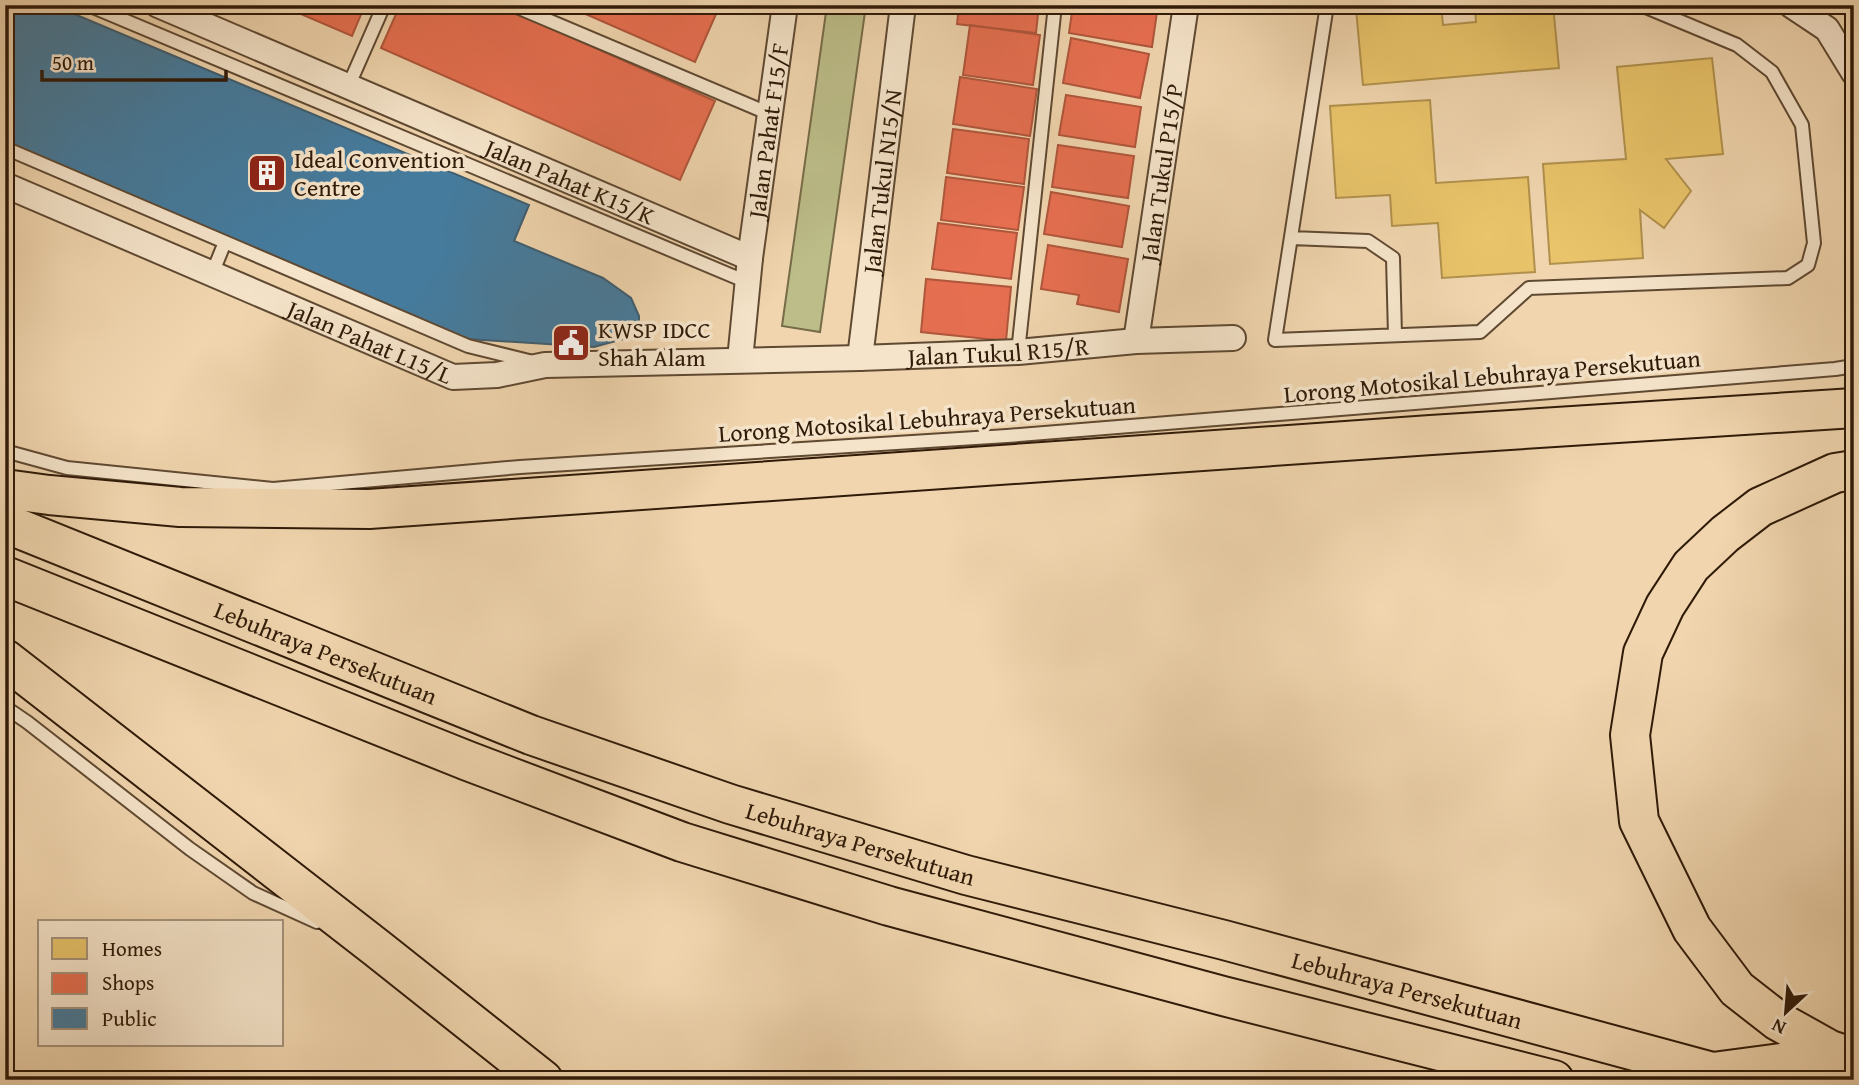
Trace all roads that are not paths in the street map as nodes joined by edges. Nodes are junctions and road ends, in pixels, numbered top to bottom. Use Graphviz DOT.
graph roads {
  1 [pos="88,5"];
  2 [pos="158,5"];
  3 [pos="384,5"];
  4 [pos="512,5"];
  5 [pos="785,5"];
  6 [pos="903,5"];
  7 [pos="1055,5"];
  8 [pos="1186,5"];
  9 [pos="1327,5"];
  10 [pos="1640,5"];
  11 [pos="1791,5"];
  12 [pos="1854,73"];
  13 [pos="348,87"];
  14 [pos="770,114"];
  15 [pos="5,148"];
  16 [pos="5,185"];
  17 [pos="1291,239"];
  18 [pos="225,242"];
  19 [pos="748,270"];
  20 [pos="212,274"];
  21 [pos="1395,335"];
  22 [pos="1233,338"];
  23 [pos="1136,341"];
  24 [pos="1018,352"];
  25 [pos="860,358"];
  26 [pos="740,360"];
  27 [pos="545,365"];
  28 [pos="1854,366"];
  29 [pos="1380,406"];
  30 [pos="1854,408"];
  31 [pos="1414,426"];
  32 [pos="5,451"];
  33 [pos="1854,470"];
  34 [pos="5,489"];
  35 [pos="5,523"];
  36 [pos="5,576"];
  37 [pos="5,659"];
  38 [pos="5,707"];
  39 [pos="378,949"];
  40 [pos="1854,1058"];
  41 [pos="1854,1066"];
  42 [pos="1727,1076"];
  43 [pos="543,1080"];
  44 [pos="1554,1080"];
  1 -- 19 [label="lane"];
  2 -- 13 [label="street, Jalan Pahat K15/K"];
  3 -- 13 [label="lane"];
  4 -- 14 [label="lane"];
  5 -- 14 [label="street, Jalan Pahat F15/F"];
  6 -- 25 [label="street, Jalan Tukul N15/N"];
  7 -- 24 [label="lane"];
  8 -- 23 [label="street, Jalan Tukul P15/P"];
  9 -- 17 [label="lane"];
  10 -- 21 [label="lane"];
  11 -- 12 [label="street"];
  13 -- 19 [label="street, Jalan Pahat K15/K"];
  14 -- 19 [label="street, Jalan Pahat F15/F"];
  15 -- 18 [label="lane"];
  16 -- 20 [label="street, Jalan Pahat L15/L"];
  17 -- 21 [label="lane"];
  17 -- 21 [label="lane"];
  18 -- 20 [label="lane"];
  18 -- 27 [label="lane"];
  19 -- 26 [label="street"];
  20 -- 27 [label="street, Jalan Pahat L15/L"];
  22 -- 23 [label="street, Jalan Tukul R15/R"];
  23 -- 24 [label="street, Jalan Tukul R15/R"];
  24 -- 25 [label="street, Jalan Tukul R15/R"];
  25 -- 26 [label="street, Jalan Tukul R15/R"];
  26 -- 27 [label="street, Jalan Pahat L15/L"];
  28 -- 29 [label="lane, Lorong Motosikal Lebuhraya Persekutuan"];
  29 -- 31 [label="lane"];
  29 -- 32 [label="lane, Lorong Motosikal Lebuhraya Persekutuan"];
  30 -- 31 [label="highway"];
  31 -- 34 [label="highway"];
  33 -- 40 [label="highway"];
  35 -- 42 [label="highway, Lebuhraya Persekutuan"];
  36 -- 44 [label="highway, Lebuhraya Persekutuan"];
  37 -- 39 [label="highway"];
  38 -- 39 [label="lane"];
  39 -- 43 [label="highway"];
  41 -- 42 [label="highway"];
}
